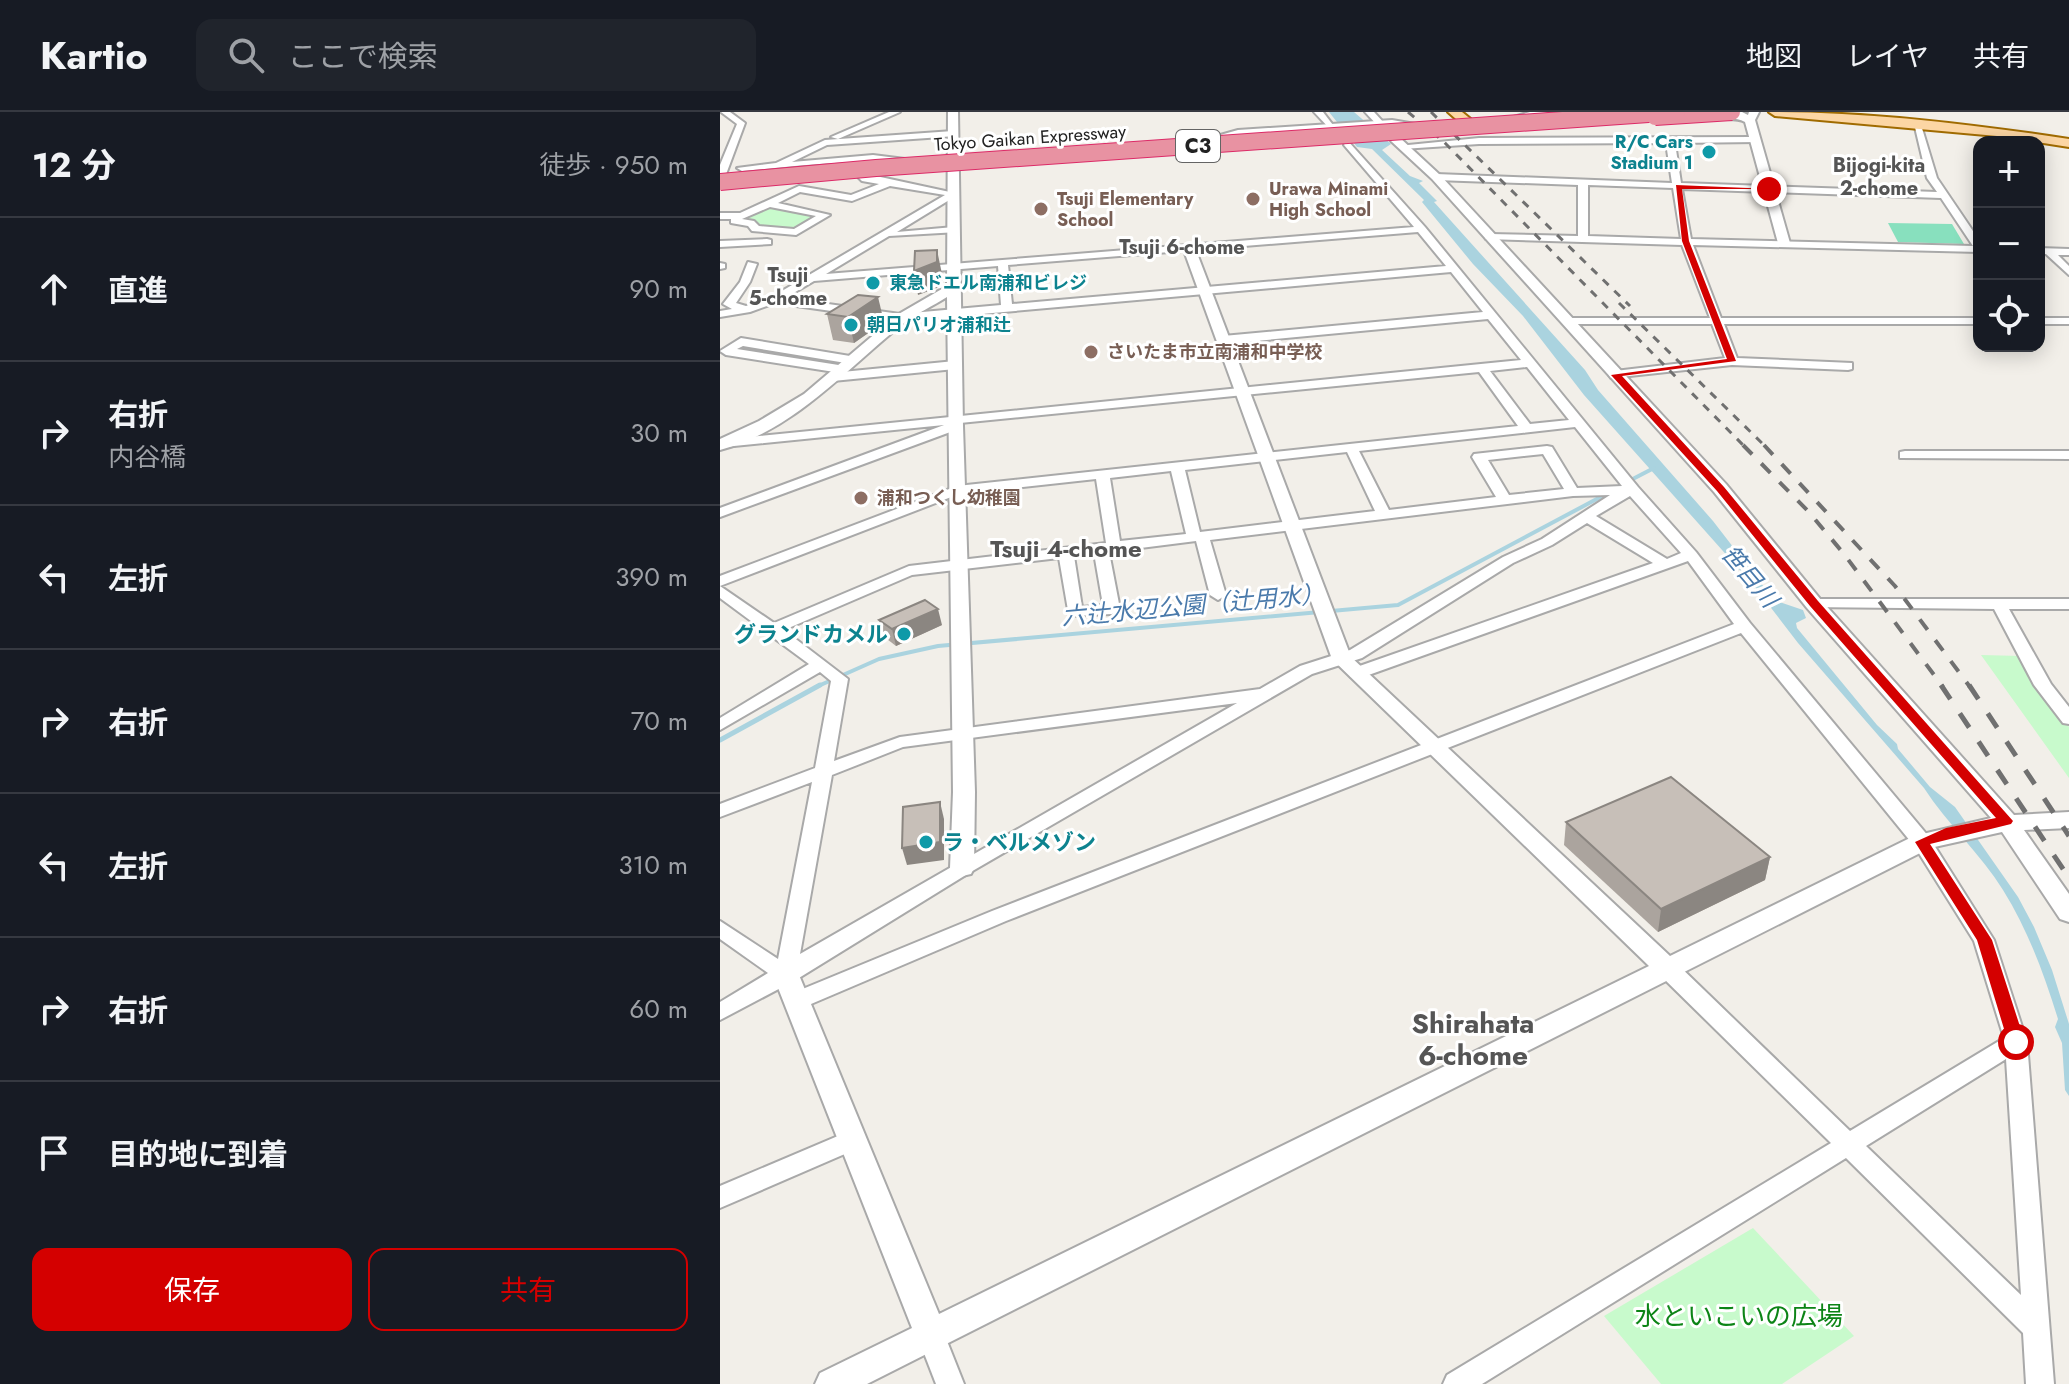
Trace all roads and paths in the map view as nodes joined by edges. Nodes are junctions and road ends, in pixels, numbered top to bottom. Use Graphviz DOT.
graph roads {
  1 [pos="728,112"];
  2 [pos="896,112"];
  3 [pos="953,112"];
  4 [pos="1318,112"];
  5 [pos="1369,112"];
  6 [pos="1454,112"];
  7 [pos="1544,112"];
  8 [pos="1627,112"];
  9 [pos="1677,112"];
  10 [pos="1732,112"];
  11 [pos="1775,112"];
  12 [pos="1701,114"];
  13 [pos="720,115"];
  14 [pos="1752,116"];
  15 [pos="1512,119"];
  16 [pos="1378,124"];
  17 [pos="1921,125"];
  18 [pos="1335,127"];
  19 [pos="1460,129"];
  20 [pos="1477,130"];
  21 [pos="953,134"];
  22 [pos="1670,140"];
  23 [pos="1755,140"];
  24 [pos="1204,141"];
  25 [pos="1307,141"];
  26 [pos="1348,142"];
  27 [pos="1395,142"];
  28 [pos="825,143"];
  29 [pos="2069,143"];
  30 [pos="902,161"];
  31 [pos="775,166"];
  32 [pos="742,168"];
  33 [pos="892,169"];
  34 [pos="762,173"];
  35 [pos="862,176"];
  36 [pos="1436,177"];
  37 [pos="779,178"];
  38 [pos="720,179"];
  39 [pos="890,183"];
  40 [pos="1583,183"];
  41 [pos="1679,186"];
  42 [pos="1769,189"];
  43 [pos="954,194"];
  44 [pos="1943,195"];
  45 [pos="767,203"];
  46 [pos="720,216"];
  47 [pos="742,216"];
  48 [pos="1421,229"];
  49 [pos="771,230"];
  50 [pos="954,230"];
  51 [pos="887,235"];
  52 [pos="1490,237"];
  53 [pos="1583,239"];
  54 [pos="1973,239"];
  55 [pos="1686,241"];
  56 [pos="1784,243"];
  57 [pos="720,244"];
  58 [pos="1189,248"];
  59 [pos="1973,248"];
  60 [pos="2045,251"];
  61 [pos="2045,252"];
  62 [pos="2069,252"];
  63 [pos="1003,263"];
  64 [pos="752,264"];
  65 [pos="953,267"];
  66 [pos="1453,269"];
  67 [pos="2069,272"];
  68 [pos="811,278"];
  69 [pos="954,288"];
  70 [pos="1205,291"];
  71 [pos="774,300"];
  72 [pos="1007,308"];
  73 [pos="746,310"];
  74 [pos="954,312"];
  75 [pos="720,314"];
  76 [pos="1491,315"];
  77 [pos="902,318"];
  78 [pos="1569,321"];
  79 [pos="1973,321"];
  80 [pos="2045,321"];
  81 [pos="2069,321"];
  82 [pos="1716,322"];
  83 [pos="1223,340"];
  84 [pos="1732,361"];
  85 [pos="1530,363"];
  86 [pos="955,365"];
  87 [pos="1848,366"];
  88 [pos="1482,368"];
  89 [pos="842,369"];
  90 [pos="1615,375"];
  91 [pos="1242,392"];
  92 [pos="955,423"];
  93 [pos="1578,423"];
  94 [pos="1526,428"];
  95 [pos="1508,430"];
  96 [pos="721,444"];
  97 [pos="1351,447"];
  98 [pos="1522,453"];
  99 [pos="1905,455"];
  100 [pos="2069,455"];
  101 [pos="1266,456"];
  102 [pos="1177,466"];
  103 [pos="1102,474"];
  104 [pos="957,490"];
  105 [pos="1633,490"];
  106 [pos="1573,492"];
  107 [pos="1505,500"];
  108 [pos="720,513"];
  109 [pos="1384,515"];
  110 [pos="1586,516"];
  111 [pos="1292,526"];
  112 [pos="1198,537"];
  113 [pos="1108,548"];
  114 [pos="1066,553"];
  115 [pos="1691,555"];
  116 [pos="1665,564"];
  117 [pos="960,565"];
  118 [pos="720,581"];
  119 [pos="720,591"];
  120 [pos="1218,595"];
  121 [pos="1814,604"];
  122 [pos="1999,604"];
  123 [pos="2069,604"];
  124 [pos="1744,626"];
  125 [pos="770,630"];
  126 [pos="820,665"];
  127 [pos="1349,666"];
  128 [pos="1270,693"];
  129 [pos="2069,719"];
  130 [pos="720,725"];
  131 [pos="961,734"];
  132 [pos="1435,747"];
  133 [pos="825,771"];
  134 [pos="720,811"];
  135 [pos="2069,820"];
  136 [pos="2000,822"];
  137 [pos="1928,840"];
  138 [pos="962,868"];
  139 [pos="2069,913"];
  140 [pos="720,928"];
  141 [pos="1666,967"];
  142 [pos="791,988"];
  143 [pos="720,1012"];
  144 [pos="2016,1042"];
  145 [pos="852,1140"];
  146 [pos="1848,1145"];
  147 [pos="720,1197"];
  148 [pos="2036,1328"];
  149 [pos="931,1335"];
  150 [pos="832,1384"];
  151 [pos="950,1384"];
  152 [pos="1457,1384"];
  153 [pos="2040,1384"];
  1 -- 13 [label="street"];
  1 -- 38 [label="street"];
  2 -- 28 [label="street"];
  3 -- 21 [label="street"];
  4 -- 18 [label="street"];
  5 -- 16 [label="street"];
  6 -- 20 [label="main road"];
  7 -- 15 [label="street"];
  8 -- 38 [label="highway, Tokyo Gaikan Expressway / C3, bridge"];
  9 -- 19 [label="highway, Tokyo Gaikan Expressway / C3, bridge"];
  10 -- 19 [label="highway, bridge"];
  11 -- 17 [label="main road"];
  12 -- 14 [label="street"];
  12 -- 20 [label="street"];
  14 -- 23 [label="street"];
  16 -- 18 [label="street"];
  16 -- 27 [label="street"];
  17 -- 29 [label="main road"];
  17 -- 44 [label="street"];
  18 -- 24 [label="street"];
  19 -- 38 [label="highway, Tokyo Gaikan Expressway / C3, bridge"];
  21 -- 28 [label="street"];
  21 -- 43 [label="street"];
  22 -- 23 [label="street"];
  22 -- 27 [label="street"];
  22 -- 41 [label="street"];
  23 -- 42 [label="street"];
  25 -- 26 [label="street"];
  26 -- 27 [label="street"];
  26 -- 48 [label="street"];
  27 -- 36 [label="street"];
  28 -- 31 [label="street"];
  30 -- 31 [label="street"];
  31 -- 32 [label="street"];
  31 -- 34 [label="street"];
  33 -- 35 [label="street"];
  35 -- 37 [label="street"];
  35 -- 39 [label="street"];
  36 -- 40 [label="street"];
  36 -- 52 [label="street"];
  39 -- 43 [label="street"];
  39 -- 45 [label="street"];
  40 -- 41 [label="street"];
  40 -- 53 [label="street"];
  41 -- 42 [label="street"];
  41 -- 55 [label="street"];
  42 -- 44 [label="street"];
  42 -- 56 [label="street"];
  43 -- 50 [label="street"];
  43 -- 51 [label="street"];
  44 -- 54 [label="street"];
  45 -- 47 [label="street"];
  45 -- 49 [label="street"];
  46 -- 47 [label="street"];
  47 -- 49 [label="street"];
  48 -- 58 [label="street"];
  48 -- 66 [label="street"];
  49 -- 57 [label="street"];
  50 -- 51 [label="street"];
  50 -- 65 [label="street"];
  51 -- 68 [label="street"];
  52 -- 53 [label="street"];
  52 -- 78 [label="street"];
  53 -- 55 [label="street"];
  55 -- 56 [label="street"];
  55 -- 82 [label="street"];
  56 -- 59 [label="street"];
  58 -- 63 [label="street"];
  58 -- 70 [label="street"];
  60 -- 62 [label="street"];
  61 -- 67 [label="street"];
  63 -- 65 [label="street"];
  63 -- 72 [label="street"];
  64 -- 73 [label="street"];
  65 -- 68 [label="street"];
  65 -- 69 [label="street"];
  66 -- 70 [label="street"];
  66 -- 76 [label="street"];
  68 -- 71 [label="street"];
  69 -- 74 [label="street"];
  69 -- 77 [label="street"];
  70 -- 72 [label="street"];
  70 -- 83 [label="street"];
  71 -- 73 [label="street"];
  71 -- 77 [label="street"];
  72 -- 74 [label="street"];
  73 -- 75 [label="street"];
  74 -- 77 [label="street"];
  74 -- 86 [label="street"];
  76 -- 83 [label="street"];
  76 -- 85 [label="street"];
  77 -- 89 [label="street"];
  78 -- 82 [label="street"];
  78 -- 90 [label="street"];
  79 -- 82 [label="street"];
  80 -- 81 [label="street"];
  82 -- 84 [label="street"];
  83 -- 91 [label="street"];
  84 -- 87 [label="street"];
  84 -- 90 [label="street"];
  85 -- 88 [label="street"];
  85 -- 93 [label="street"];
  86 -- 89 [label="street"];
  86 -- 92 [label="street"];
  88 -- 91 [label="street"];
  88 -- 94 [label="street"];
  89 -- 89 [label="street"];
  89 -- 96 [label="street"];
  90 -- 121 [label="street"];
  91 -- 92 [label="street"];
  91 -- 101 [label="street"];
  92 -- 96 [label="street"];
  92 -- 104 [label="street"];
  92 -- 108 [label="street"];
  93 -- 94 [label="street"];
  93 -- 105 [label="street"];
  94 -- 95 [label="street"];
  95 -- 97 [label="street"];
  95 -- 98 [label="street"];
  97 -- 101 [label="street"];
  97 -- 109 [label="street"];
  98 -- 106 [label="street"];
  98 -- 107 [label="street"];
  99 -- 100 [label="street"];
  101 -- 102 [label="street"];
  101 -- 111 [label="street"];
  102 -- 103 [label="street"];
  102 -- 112 [label="street"];
  103 -- 104 [label="street"];
  103 -- 113 [label="street"];
  104 -- 117 [label="street"];
  104 -- 118 [label="street"];
  105 -- 106 [label="street"];
  105 -- 110 [label="street"];
  105 -- 115 [label="street"];
  106 -- 107 [label="street"];
  107 -- 109 [label="street"];
  109 -- 111 [label="street"];
  110 -- 116 [label="street"];
  110 -- 127 [label="street"];
  111 -- 112 [label="street"];
  111 -- 127 [label="street"];
  112 -- 113 [label="street"];
  112 -- 120 [label="street"];
  113 -- 114 [label="street"];
  113 -- 114 [label="street"];
  114 -- 117 [label="street"];
  115 -- 116 [label="street"];
  115 -- 124 [label="street"];
  116 -- 127 [label="street"];
  117 -- 125 [label="street"];
  117 -- 131 [label="street"];
  119 -- 125 [label="street"];
  121 -- 122 [label="street"];
  121 -- 136 [label="street"];
  122 -- 123 [label="street"];
  122 -- 129 [label="street"];
  124 -- 132 [label="street"];
  124 -- 137 [label="street"];
  125 -- 126 [label="street"];
  126 -- 130 [label="street"];
  126 -- 133 [label="street"];
  127 -- 128 [label="street"];
  127 -- 132 [label="street"];
  128 -- 131 [label="street"];
  128 -- 138 [label="street"];
  131 -- 133 [label="street"];
  131 -- 138 [label="street"];
  132 -- 141 [label="street"];
  132 -- 142 [label="street"];
  133 -- 134 [label="street"];
  133 -- 142 [label="street"];
  135 -- 136 [label="street"];
  136 -- 137 [label="street"];
  136 -- 139 [label="street"];
  137 -- 141 [label="street"];
  137 -- 144 [label="street"];
  138 -- 142 [label="street"];
  140 -- 142 [label="street"];
  141 -- 146 [label="street"];
  141 -- 149 [label="street"];
  142 -- 143 [label="street"];
  142 -- 145 [label="street"];
  144 -- 146 [label="street"];
  144 -- 148 [label="street"];
  145 -- 147 [label="street"];
  145 -- 149 [label="street"];
  146 -- 148 [label="street"];
  146 -- 152 [label="street"];
  148 -- 153 [label="street"];
  149 -- 150 [label="street"];
  149 -- 151 [label="street"];
}
